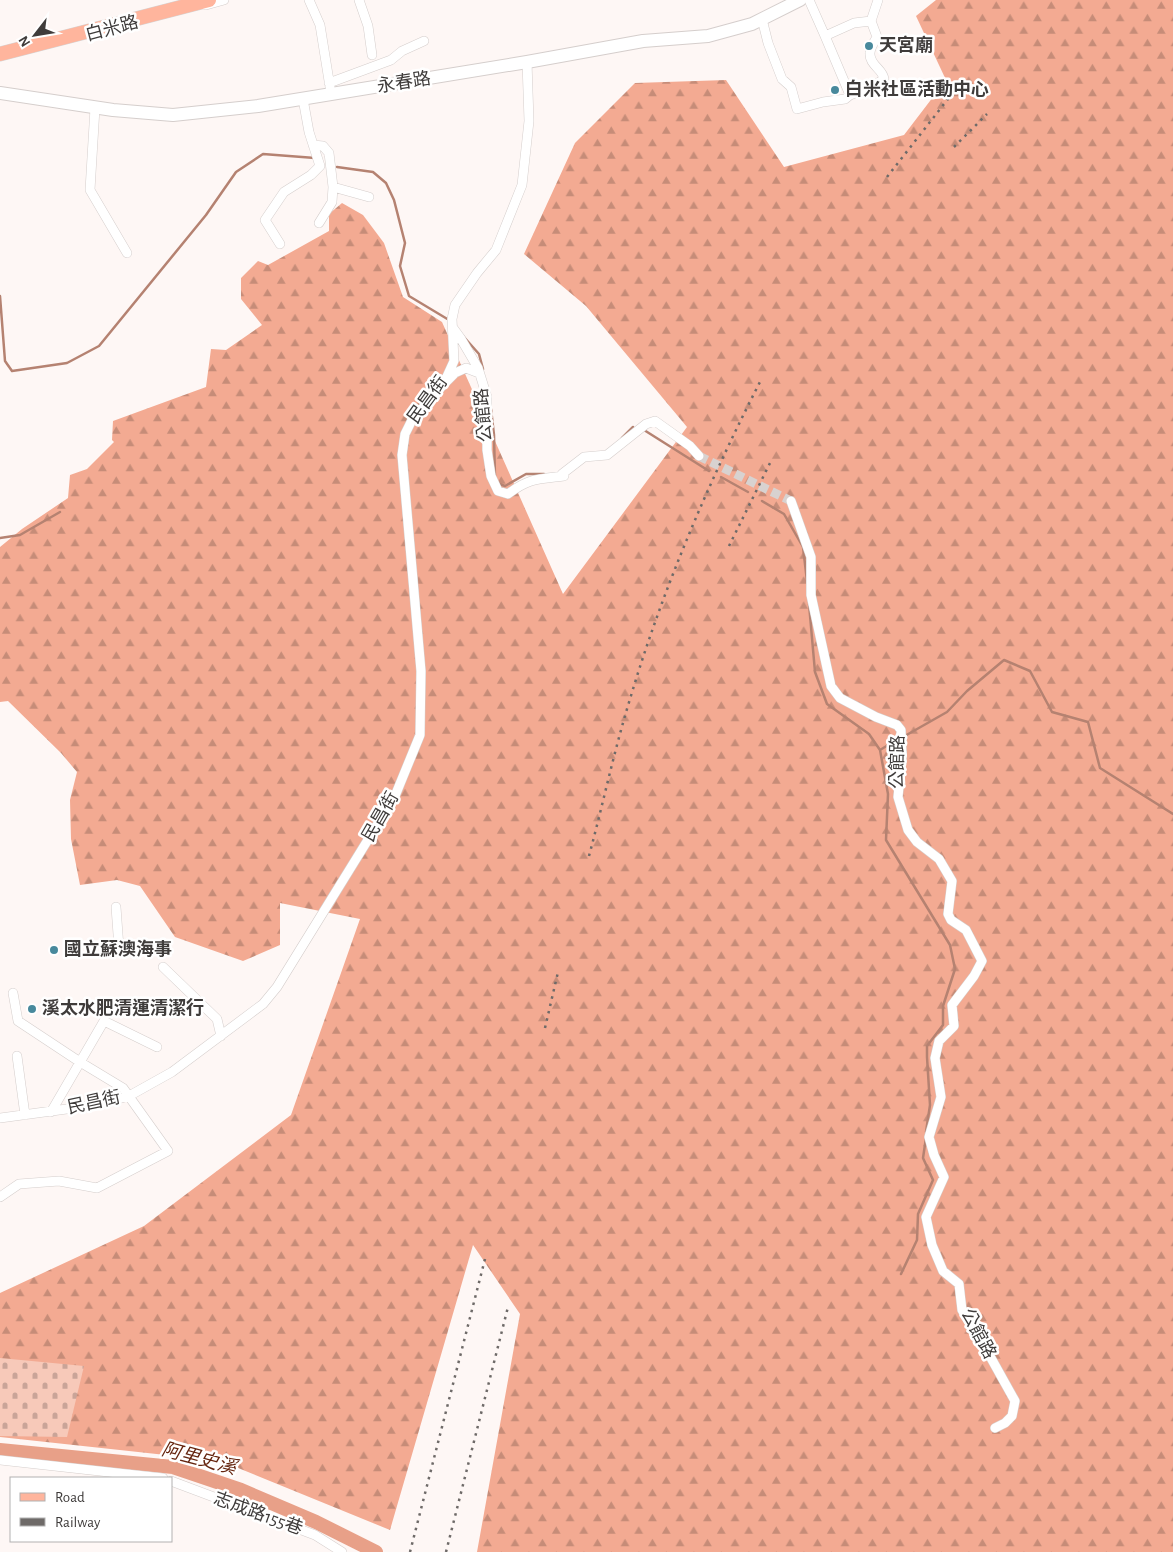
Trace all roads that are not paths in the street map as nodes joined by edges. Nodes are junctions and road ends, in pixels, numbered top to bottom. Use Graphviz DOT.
graph roads {
  1 [pos="178,0"];
  2 [pos="209,0"];
  3 [pos="224,0"];
  4 [pos="309,0"];
  5 [pos="359,0"];
  6 [pos="800,0"];
  7 [pos="809,0"];
  8 [pos="878,0"];
  9 [pos="762,19"];
  10 [pos="871,20"];
  11 [pos="825,36"];
  12 [pos="424,41"];
  13 [pos="0,46"];
  14 [pos="0,54"];
  15 [pos="372,55"];
  16 [pos="0,59"];
  17 [pos="527,62"];
  18 [pos="330,89"];
  19 [pos="0,93"];
  20 [pos="850,95"];
  21 [pos="303,99"];
  22 [pos="95,108"];
  23 [pos="313,145"];
  24 [pos="333,187"];
  25 [pos="369,197"];
  26 [pos="319,222"];
  27 [pos="280,244"];
  28 [pos="127,253"];
  29 [pos="453,328"];
  30 [pos="479,373"];
  31 [pos="443,385"];
  32 [pos="699,456"];
  33 [pos="792,501"];
  34 [pos="116,907"];
  35 [pos="118,952"];
  36 [pos="162,967"];
  37 [pos="12,993"];
  38 [pos="221,1036"];
  39 [pos="157,1047"];
  40 [pos="17,1056"];
  41 [pos="80,1062"];
  42 [pos="129,1096"];
  43 [pos="51,1112"];
  44 [pos="25,1115"];
  45 [pos="0,1118"];
  46 [pos="0,1198"];
  47 [pos="995,1428"];
  48 [pos="0,1460"];
  49 [pos="154,1477"];
  50 [pos="172,1481"];
  51 [pos="342,1552"];
  1 -- 13 [label="main road"];
  2 -- 14 [label="main road"];
  3 -- 16 [label="street, 白米路"];
  4 -- 18 [label="street"];
  5 -- 15 [label="street"];
  6 -- 9 [label="street, 永春路"];
  7 -- 11 [label="street"];
  8 -- 10 [label="street"];
  9 -- 17 [label="street, 永春路"];
  9 -- 20 [label="street"];
  10 -- 11 [label="street"];
  10 -- 20 [label="street"];
  11 -- 20 [label="street"];
  12 -- 18 [label="street"];
  17 -- 18 [label="street, 永春路"];
  17 -- 29 [label="street"];
  18 -- 21 [label="street, 永春路"];
  19 -- 22 [label="street, 永春路"];
  21 -- 22 [label="street, 永春路"];
  21 -- 23 [label="street"];
  22 -- 28 [label="street"];
  23 -- 24 [label="street"];
  23 -- 27 [label="street"];
  24 -- 25 [label="street"];
  24 -- 26 [label="street"];
  29 -- 30 [label="street, 公館路"];
  29 -- 31 [label="street, 民昌街"];
  30 -- 31 [label="street"];
  30 -- 32 [label="street, 公館路"];
  31 -- 38 [label="street, 民昌街"];
  33 -- 47 [label="street, 公館路"];
  34 -- 35 [label="street"];
  36 -- 38 [label="street"];
  37 -- 41 [label="street"];
  38 -- 42 [label="street, 民昌街"];
  39 -- 41 [label="street"];
  40 -- 44 [label="street"];
  41 -- 42 [label="street"];
  41 -- 43 [label="street"];
  42 -- 43 [label="street, 民昌街"];
  42 -- 46 [label="street"];
  43 -- 44 [label="street, 民昌街"];
  44 -- 45 [label="street, 民昌街"];
  48 -- 49 [label="street"];
  50 -- 51 [label="street, 志成路155巷"];
}
